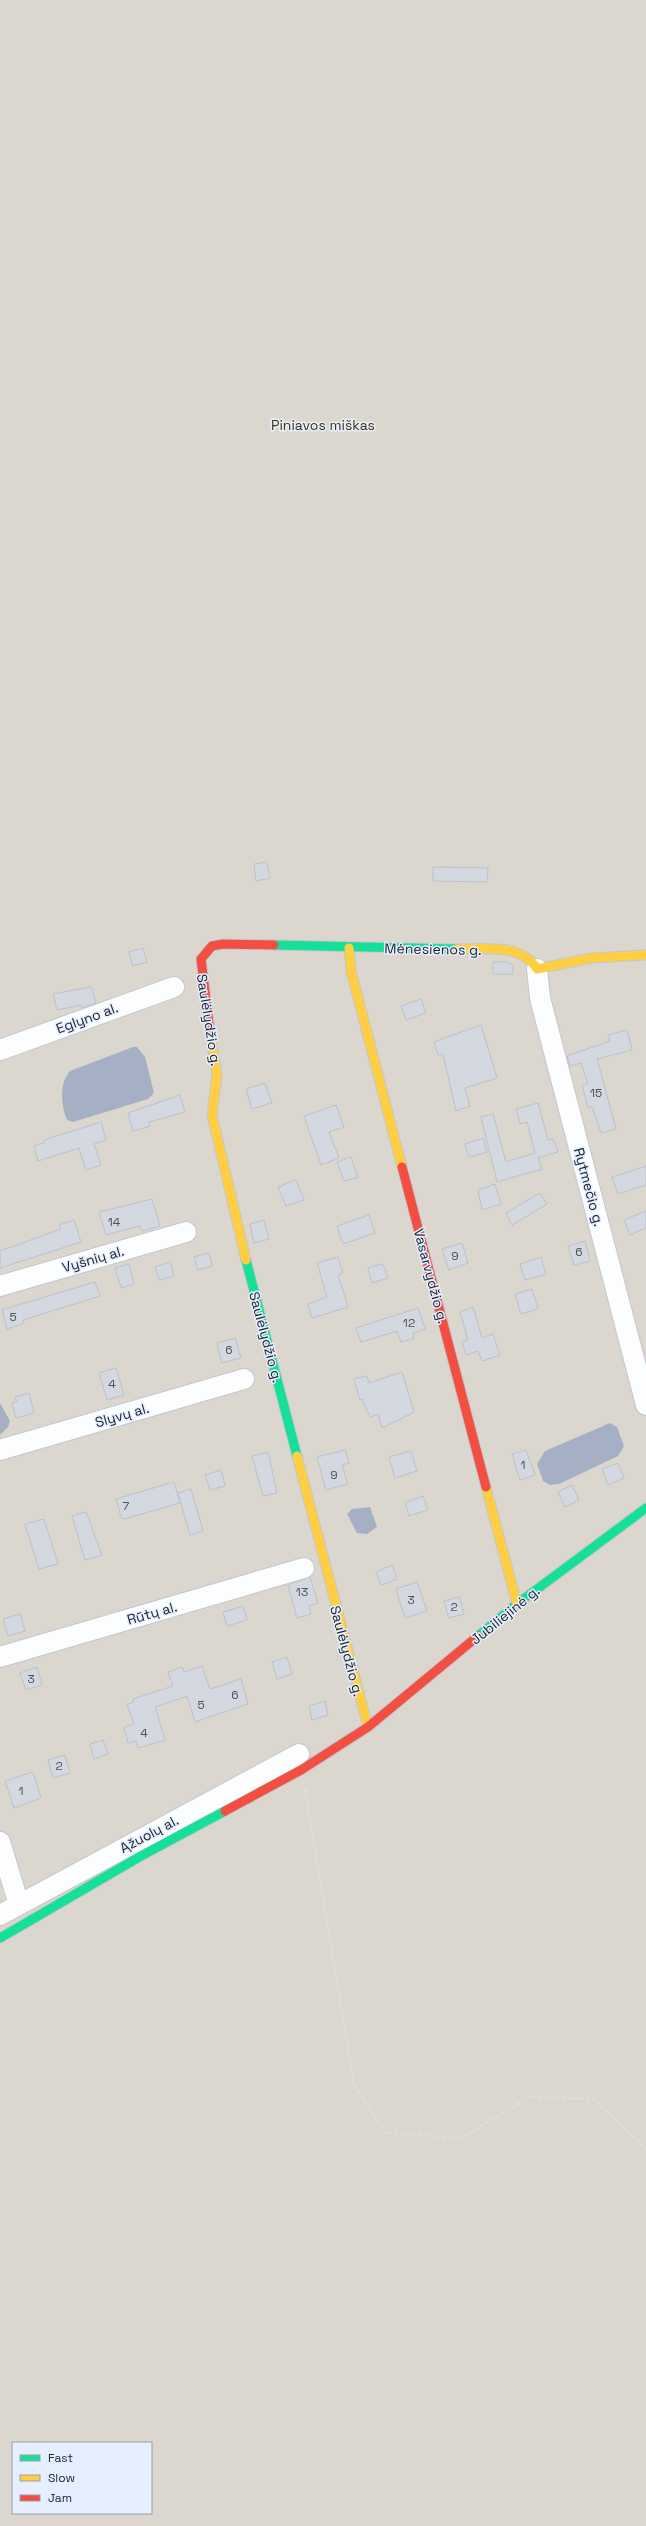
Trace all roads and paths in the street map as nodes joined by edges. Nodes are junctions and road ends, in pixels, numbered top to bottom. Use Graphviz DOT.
graph roads {
  1 [pos="212,946"];
  2 [pos="348,948"];
  3 [pos="646,955"];
  4 [pos="537,969"];
  5 [pos="174,987"];
  6 [pos="0,1050"];
  7 [pos="186,1232"];
  8 [pos="0,1286"];
  9 [pos="244,1380"];
  10 [pos="646,1405"];
  11 [pos="0,1450"];
  12 [pos="646,1508"];
  13 [pos="304,1568"];
  14 [pos="517,1604"];
  15 [pos="0,1657"];
  16 [pos="368,1727"];
  17 [pos="300,1762"];
  18 [pos="0,1842"];
  19 [pos="19,1905"];
  20 [pos="0,1915"];
  21 [pos="0,1938"];
  22 [pos="646,2149"];
  1 -- 2 [label="street, Mėnesienos g."];
  1 -- 16 [label="street, Saulėlydžio g."];
  2 -- 4 [label="street, Mėnesienos g."];
  2 -- 14 [label="street, Vasarvydžio g."];
  3 -- 4 [label="street"];
  4 -- 10 [label="street, Rytmečio g."];
  5 -- 6 [label="street, Eglyno al."];
  7 -- 8 [label="street, Vyšnių al."];
  9 -- 11 [label="street, Slyvų al."];
  12 -- 14 [label="street, Jubiliejinė g."];
  13 -- 15 [label="street, Rūtų al."];
  14 -- 16 [label="street, Jubiliejinė g."];
  16 -- 17 [label="street, Jubiliejinė g."];
  17 -- 19 [label="street, Ąžuolų al."];
  17 -- 21 [label="street, Jubiliejinė g."];
  17 -- 22 [label="path"];
  18 -- 19 [label="street"];
  19 -- 20 [label="street, Ąžuolų al."];
}
